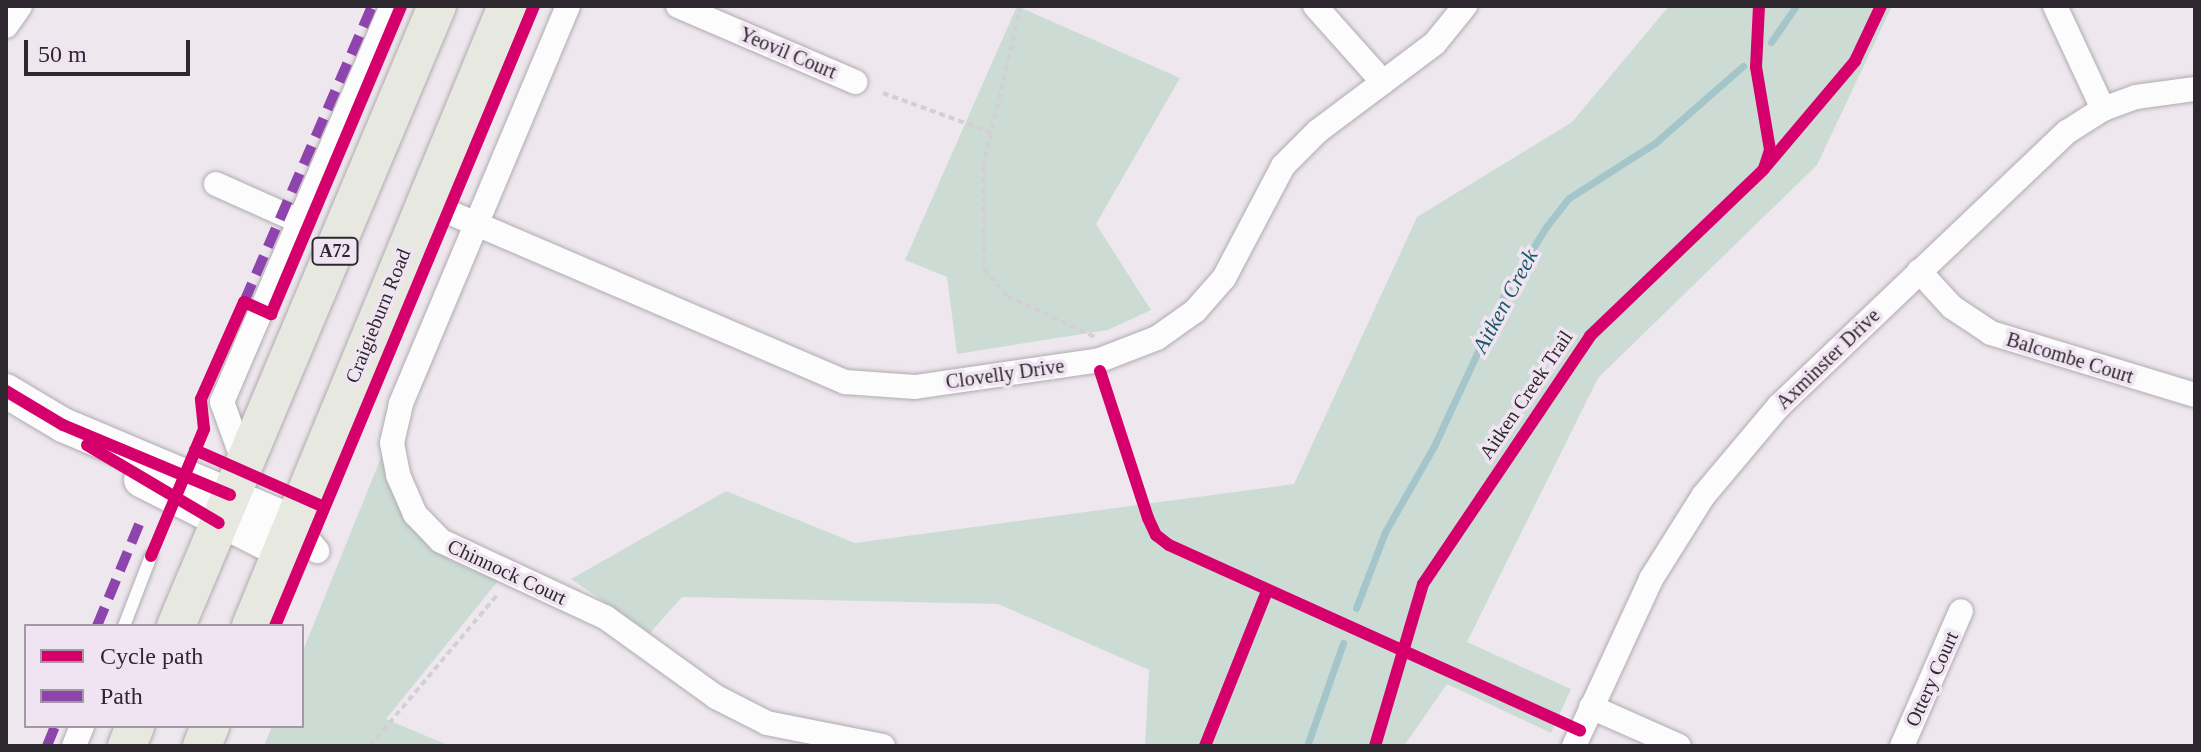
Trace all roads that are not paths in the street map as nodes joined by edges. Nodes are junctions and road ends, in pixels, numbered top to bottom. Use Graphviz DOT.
graph roads {
  1 [pos="20,6"];
  2 [pos="392,6"];
  3 [pos="437,6"];
  4 [pos="507,6"];
  5 [pos="568,6"];
  6 [pos="678,6"];
  7 [pos="1315,6"];
  8 [pos="1465,6"];
  9 [pos="2055,6"];
  10 [pos="6,26"];
  11 [pos="855,82"];
  12 [pos="1383,82"];
  13 [pos="2195,89"];
  14 [pos="2103,109"];
  15 [pos="216,184"];
  16 [pos="425,202"];
  17 [pos="301,222"];
  18 [pos="476,223"];
  19 [pos="1919,271"];
  20 [pos="6,391"];
  21 [pos="2195,395"];
  22 [pos="231,494"];
  23 [pos="288,536"];
  24 [pos="151,556"];
  25 [pos="1961,611"];
  26 [pos="125,624"];
  27 [pos="177,624"];
  28 [pos="252,624"];
  29 [pos="1591,707"];
  30 [pos="883,746"];
  31 [pos="1574,746"];
  32 [pos="1679,746"];
  33 [pos="1902,746"];
  1 -- 10 [label="street"];
  2 -- 17 [label="street"];
  3 -- 22 [label="main road, A72"];
  4 -- 16 [label="main road, Craigieburn Road"];
  5 -- 18 [label="street, Chinnock Court"];
  6 -- 11 [label="street, Yeovil Court"];
  7 -- 12 [label="street"];
  8 -- 12 [label="street, Clovelly Drive"];
  9 -- 14 [label="street"];
  12 -- 18 [label="street, Clovelly Drive"];
  13 -- 14 [label="street, Axminster Drive"];
  14 -- 19 [label="street, Axminster Drive"];
  15 -- 17 [label="street"];
  16 -- 18 [label="street, Clovelly Drive"];
  16 -- 23 [label="main road, Craigieburn Road"];
  17 -- 22 [label="street"];
  18 -- 30 [label="street, Chinnock Court"];
  19 -- 21 [label="street, Balcombe Court"];
  19 -- 29 [label="street, Axminster Drive"];
  20 -- 22 [label="street"];
  22 -- 23 [label="street"];
  22 -- 27 [label="main road, A72"];
  23 -- 28 [label="main road, Craigieburn Road"];
  24 -- 26 [label="lane"];
  25 -- 33 [label="street, Ottery Court"];
  29 -- 31 [label="street, Axminster Drive"];
  29 -- 32 [label="street"];
}
